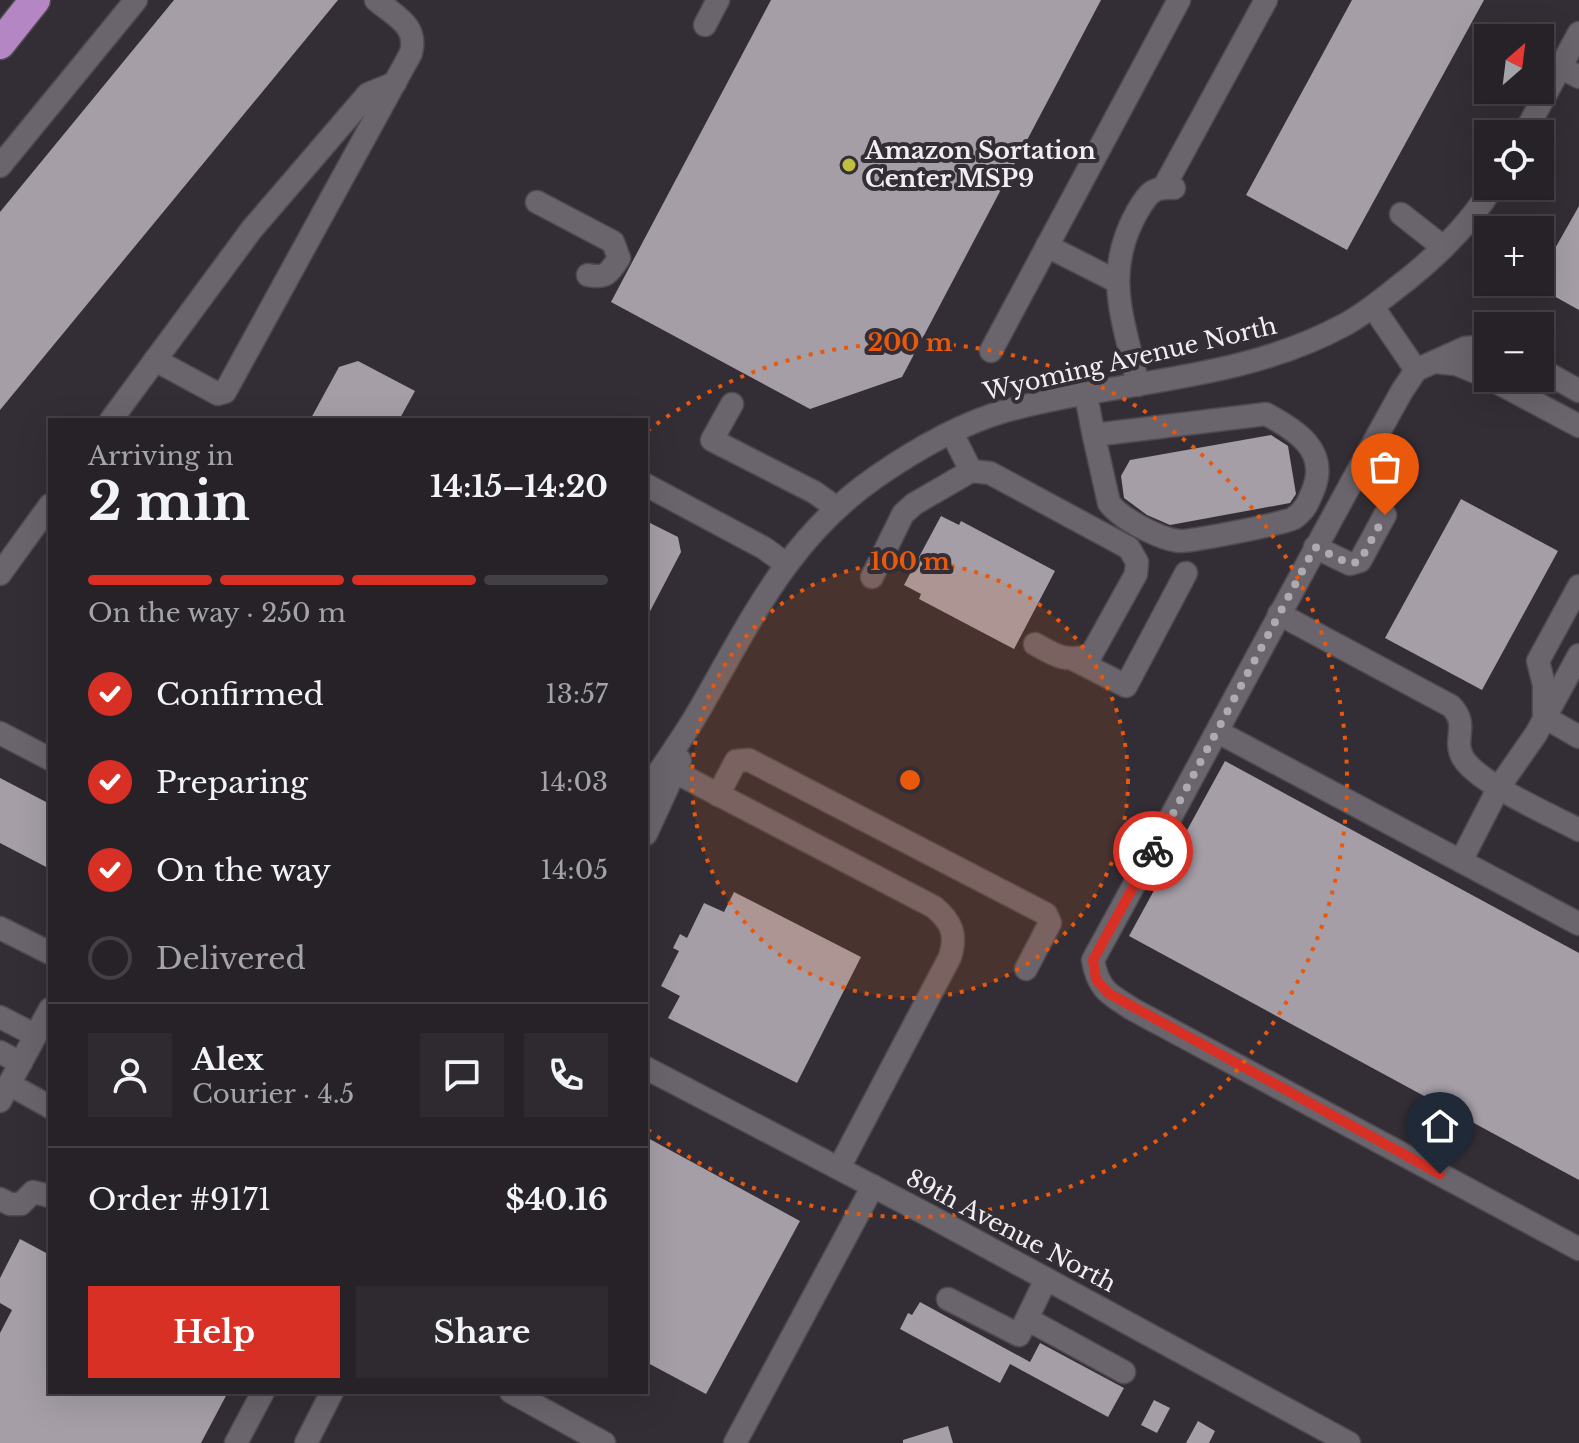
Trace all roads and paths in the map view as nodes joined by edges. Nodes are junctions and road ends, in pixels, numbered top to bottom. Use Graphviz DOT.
graph roads {
  1 [pos="35,0"];
  2 [pos="136,0"];
  3 [pos="376,0"];
  4 [pos="718,0"];
  5 [pos="1179,0"];
  6 [pos="1266,0"];
  7 [pos="705,25"];
  8 [pos="1579,33"];
  9 [pos="0,44"];
  10 [pos="1570,72"];
  11 [pos="395,83"];
  12 [pos="1534,120"];
  13 [pos="0,166"];
  14 [pos="1482,200"];
  15 [pos="537,202"];
  16 [pos="1401,214"];
  17 [pos="1047,246"];
  18 [pos="1443,247"];
  19 [pos="588,275"];
  20 [pos="1116,281"];
  21 [pos="1373,307"];
  22 [pos="1474,347"];
  23 [pos="991,351"];
  24 [pos="155,360"];
  25 [pos="1426,366"];
  26 [pos="1474,372"];
  27 [pos="1554,377"];
  28 [pos="1138,385"];
  29 [pos="1579,391"];
  30 [pos="1515,392"];
  31 [pos="1086,395"];
  32 [pos="732,404"];
  33 [pos="112,418"];
  34 [pos="1579,426"];
  35 [pos="1093,432"];
  36 [pos="952,433"];
  37 [pos="971,471"];
  38 [pos="648,486"];
  39 [pos="48,508"];
  40 [pos="837,508"];
  41 [pos="1385,515"];
  42 [pos="1315,547"];
  43 [pos="786,564"];
  44 [pos="1186,573"];
  45 [pos="0,574"];
  46 [pos="872,577"];
  47 [pos="1579,586"];
  48 [pos="1279,614"];
  49 [pos="1035,644"];
  50 [pos="1579,655"];
  51 [pos="1075,660"];
  52 [pos="703,704"];
  53 [pos="1544,717"];
  54 [pos="1218,732"];
  55 [pos="0,733"];
  56 [pos="1579,737"];
  57 [pos="48,758"];
  58 [pos="675,772"];
  59 [pos="1499,787"];
  60 [pos="648,788"];
  61 [pos="718,795"];
  62 [pos="648,830"];
  63 [pos="1579,830"];
  64 [pos="1461,861"];
  65 [pos="1579,924"];
  66 [pos="0,928"];
  67 [pos="48,952"];
  68 [pos="1026,969"];
  69 [pos="48,1012"];
  70 [pos="0,1017"];
  71 [pos="35,1035"];
  72 [pos="0,1052"];
  73 [pos="21,1063"];
  74 [pos="648,1069"];
  75 [pos="4,1092"];
  76 [pos="48,1106"];
  77 [pos="839,1168"];
  78 [pos="873,1186"];
  79 [pos="48,1195"];
  80 [pos="3,1208"];
  81 [pos="1579,1249"];
  82 [pos="1046,1279"];
  83 [pos="948,1299"];
  84 [pos="1027,1319"];
  85 [pos="1124,1372"];
  86 [pos="262,1394"];
  87 [pos="331,1394"];
  88 [pos="515,1394"];
  89 [pos="236,1443"];
  90 [pos="306,1443"];
  91 [pos="604,1443"];
  92 [pos="735,1443"];
  93 [pos="1349,1443"];
  1 -- 9 [label="highway"];
  2 -- 13 [label="street"];
  3 -- 11 [label="street"];
  4 -- 7 [label="street"];
  5 -- 17 [label="street"];
  6 -- 20 [label="street"];
  8 -- 10 [label="street"];
  10 -- 12 [label="street"];
  11 -- 24 [label="street"];
  11 -- 24 [label="street"];
  14 -- 18 [label="street, Wyoming Avenue North"];
  15 -- 19 [label="street"];
  16 -- 18 [label="street"];
  17 -- 20 [label="street"];
  17 -- 23 [label="street"];
  18 -- 21 [label="street, Wyoming Avenue North"];
  20 -- 28 [label="street"];
  21 -- 25 [label="street"];
  21 -- 28 [label="street, Wyoming Avenue North"];
  22 -- 25 [label="street"];
  24 -- 33 [label="street"];
  25 -- 26 [label="street"];
  25 -- 42 [label="street"];
  27 -- 29 [label="street"];
  28 -- 31 [label="street, Wyoming Avenue North"];
  30 -- 34 [label="street"];
  31 -- 35 [label="street"];
  31 -- 36 [label="street, Wyoming Avenue North"];
  32 -- 40 [label="street"];
  35 -- 35 [label="street"];
  36 -- 37 [label="street"];
  36 -- 40 [label="street, Wyoming Avenue North"];
  37 -- 46 [label="street"];
  37 -- 51 [label="street"];
  38 -- 43 [label="street"];
  39 -- 45 [label="street"];
  40 -- 43 [label="street, Wyoming Avenue North"];
  41 -- 42 [label="street"];
  42 -- 48 [label="street"];
  43 -- 52 [label="street, Wyoming Avenue North"];
  44 -- 51 [label="street"];
  47 -- 53 [label="street"];
  48 -- 54 [label="street"];
  48 -- 59 [label="street"];
  49 -- 51 [label="street"];
  50 -- 53 [label="street"];
  52 -- 58 [label="street, Wyoming Avenue North"];
  52 -- 60 [label="street, Wyoming Avenue North"];
  53 -- 56 [label="street"];
  53 -- 59 [label="street"];
  54 -- 64 [label="street"];
  54 -- 81 [label="street"];
  55 -- 57 [label="street"];
  58 -- 61 [label="street"];
  58 -- 62 [label="street, Wyoming Avenue North"];
  59 -- 63 [label="street"];
  59 -- 64 [label="street"];
  61 -- 68 [label="street"];
  61 -- 77 [label="street"];
  64 -- 65 [label="street"];
  66 -- 67 [label="street"];
  69 -- 71 [label="street"];
  70 -- 71 [label="street"];
  71 -- 73 [label="street"];
  72 -- 73 [label="street"];
  73 -- 75 [label="street"];
  74 -- 77 [label="street, 89th Avenue North"];
  75 -- 76 [label="street"];
  77 -- 78 [label="street, 89th Avenue North"];
  78 -- 82 [label="street, 89th Avenue North"];
  78 -- 92 [label="street"];
  79 -- 80 [label="street"];
  82 -- 84 [label="street"];
  82 -- 93 [label="street, 89th Avenue North"];
  83 -- 84 [label="street"];
  84 -- 85 [label="street"];
  86 -- 89 [label="street"];
  87 -- 90 [label="street"];
  88 -- 91 [label="street"];
}
